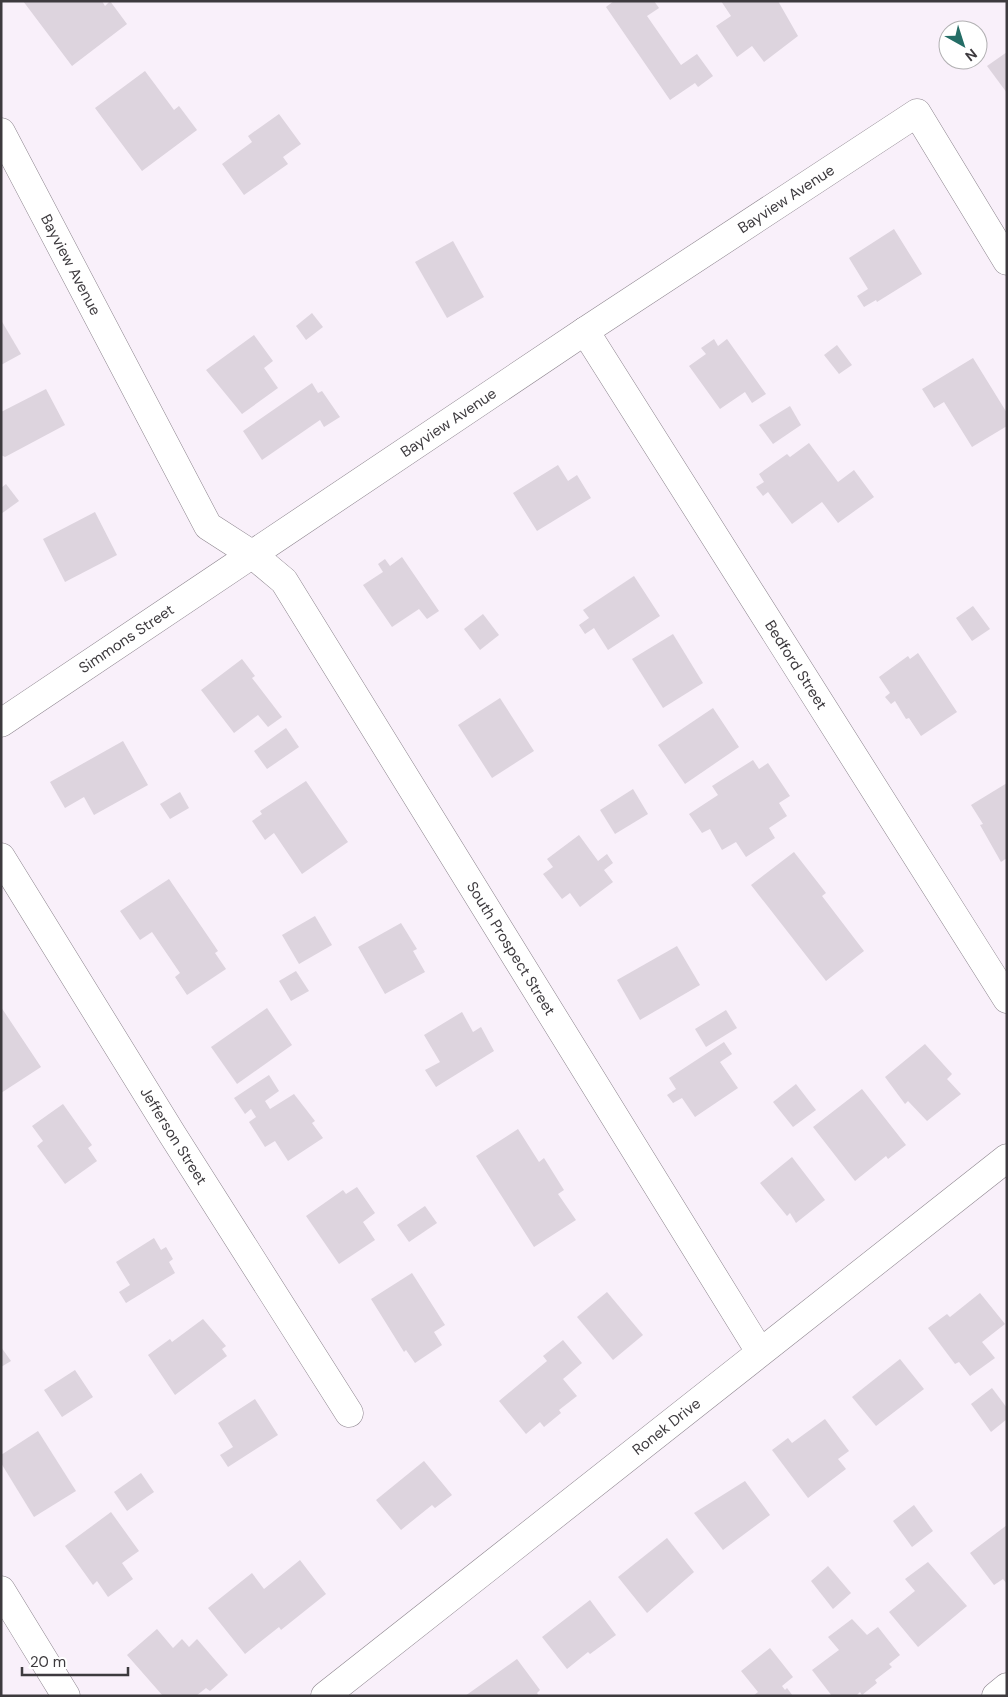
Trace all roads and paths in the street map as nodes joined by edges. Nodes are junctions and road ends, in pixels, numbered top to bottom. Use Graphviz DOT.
graph roads {
  1 [pos="1,132"];
  2 [pos="1007,260"];
  3 [pos="585,331"];
  4 [pos="253,555"];
  5 [pos="1,723"];
  6 [pos="1,857"];
  7 [pos="1007,999"];
  8 [pos="1007,1158"];
  9 [pos="760,1352"];
  10 [pos="349,1413"];
  11 [pos="1,1590"];
  12 [pos="1007,1688"];
  13 [pos="66,1696"];
  14 [pos="326,1696"];
  15 [pos="996,1696"];
  1 -- 4 [label="street, Bayview Avenue"];
  2 -- 3 [label="street, Bayview Avenue"];
  3 -- 4 [label="street, Bayview Avenue"];
  3 -- 7 [label="street, Bedford Street"];
  4 -- 5 [label="street, Simmons Street"];
  4 -- 9 [label="street, South Prospect Street"];
  6 -- 10 [label="street, Jefferson Street"];
  8 -- 9 [label="street, Ronek Drive"];
  9 -- 14 [label="street, Ronek Drive"];
  11 -- 13 [label="street"];
  12 -- 15 [label="street"];
}
